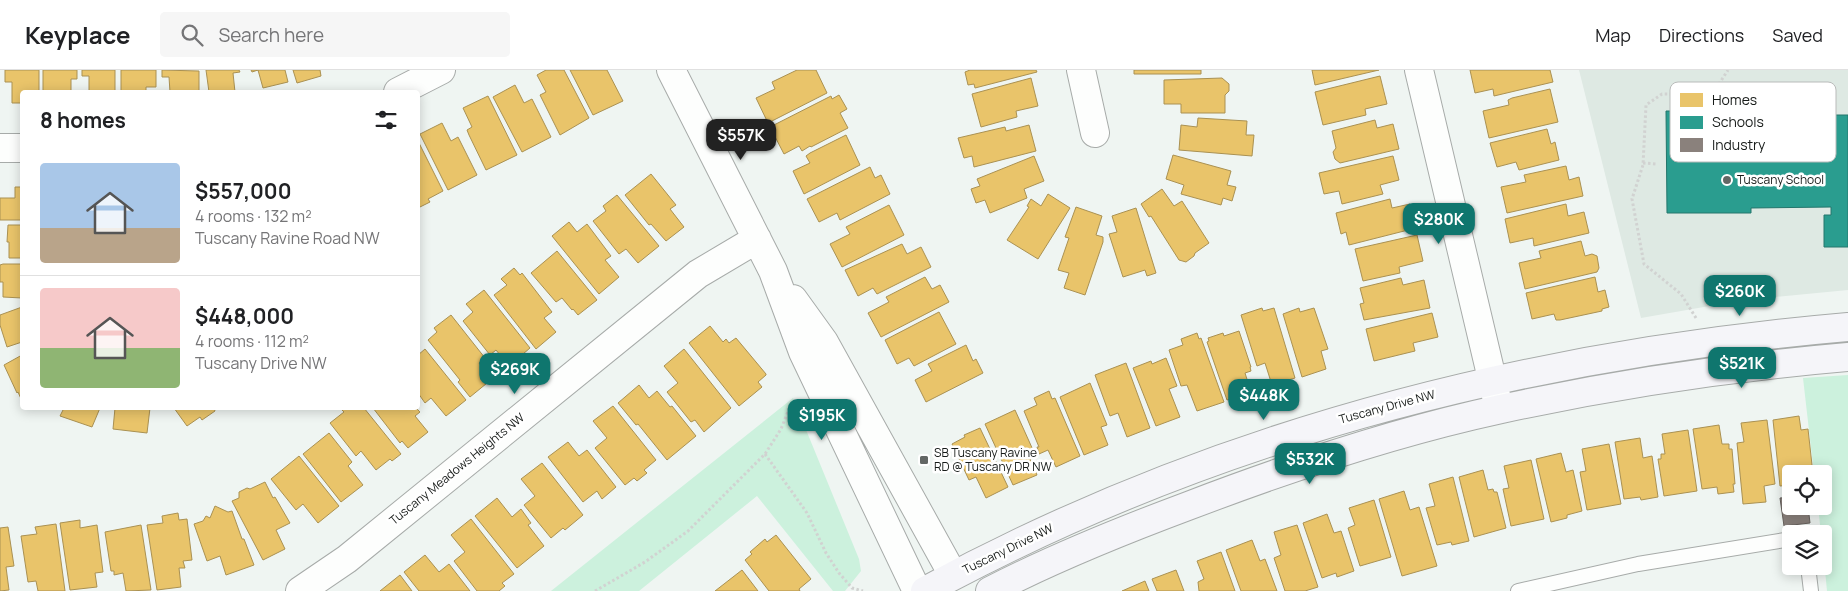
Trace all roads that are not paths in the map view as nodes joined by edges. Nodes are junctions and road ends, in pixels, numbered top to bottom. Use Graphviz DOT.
graph roads {
  1 [pos="441,70"];
  2 [pos="671,70"];
  3 [pos="1081,70"];
  4 [pos="1419,70"];
  5 [pos="402,90"];
  6 [pos="1095,133"];
  7 [pos="0,148"];
  8 [pos="20,148"];
  9 [pos="757,239"];
  10 [pos="773,271"];
  11 [pos="1848,327"];
  12 [pos="1848,357"];
  13 [pos="1492,380"];
  14 [pos="1499,409"];
  15 [pos="1782,540"];
  16 [pos="1809,575"];
  17 [pos="957,583"];
  18 [pos="300,591"];
  19 [pos="917,591"];
  20 [pos="925,591"];
  21 [pos="990,591"];
  22 [pos="1518,591"];
  23 [pos="1811,591"];
  1 -- 5 [label="street"];
  2 -- 9 [label="street"];
  3 -- 6 [label="street"];
  4 -- 13 [label="street"];
  7 -- 8 [label="street"];
  9 -- 10 [label="street"];
  9 -- 18 [label="street, Tuscany Meadows Heights NW"];
  10 -- 17 [label="street"];
  10 -- 19 [label="street"];
  11 -- 13 [label="street, Tuscany Drive NW"];
  12 -- 14 [label="street"];
  13 -- 14 [label="street"];
  13 -- 17 [label="street, Tuscany Drive NW"];
  14 -- 21 [label="street"];
  15 -- 22 [label="lane"];
  16 -- 23 [label="lane"];
  17 -- 20 [label="street, Tuscany Drive NW"];
}
